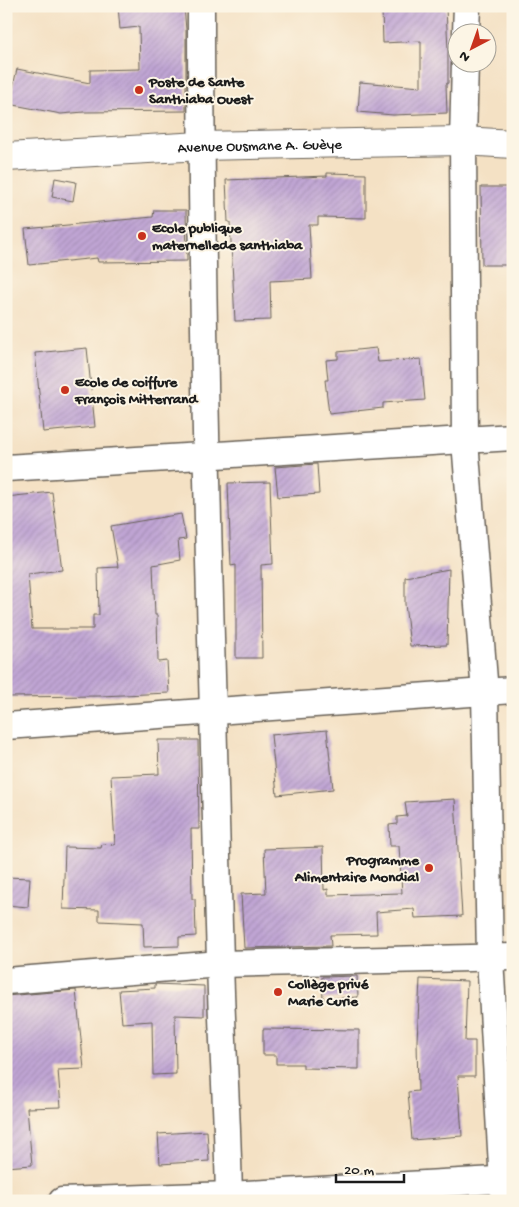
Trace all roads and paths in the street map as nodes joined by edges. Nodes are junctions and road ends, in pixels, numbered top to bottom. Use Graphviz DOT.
graph roads {
  1 [pos="201,6"];
  2 [pos="467,6"];
  3 [pos="466,22"];
  4 [pos="465,72"];
  5 [pos="463,141"];
  6 [pos="513,144"];
  7 [pos="201,146"];
  8 [pos="6,157"];
  9 [pos="513,437"];
  10 [pos="465,441"];
  11 [pos="206,456"];
  12 [pos="6,468"];
  13 [pos="513,690"];
  14 [pos="484,693"];
  15 [pos="214,710"];
  16 [pos="6,726"];
  17 [pos="501,957"];
  18 [pos="220,964"];
  19 [pos="6,981"];
  20 [pos="506,1186"];
  21 [pos="229,1198"];
  22 [pos="62,1201"];
  1 -- 7 [label="street"];
  2 -- 3 [label="street"];
  4 -- 5 [label="street"];
  5 -- 6 [label="street, Avenue Ousmane A. Guèye"];
  5 -- 7 [label="street, Avenue Ousmane A. Guèye"];
  5 -- 10 [label="street"];
  7 -- 8 [label="street, Avenue Ousmane A. Guèye"];
  7 -- 11 [label="street"];
  9 -- 10 [label="street"];
  10 -- 11 [label="street"];
  10 -- 14 [label="street"];
  11 -- 12 [label="street"];
  11 -- 15 [label="street"];
  13 -- 14 [label="street"];
  14 -- 15 [label="street"];
  14 -- 17 [label="street"];
  15 -- 16 [label="street"];
  15 -- 18 [label="street"];
  17 -- 18 [label="street"];
  17 -- 20 [label="street"];
  18 -- 19 [label="street"];
  18 -- 21 [label="street"];
  20 -- 21 [label="street"];
  21 -- 22 [label="street"];
}
